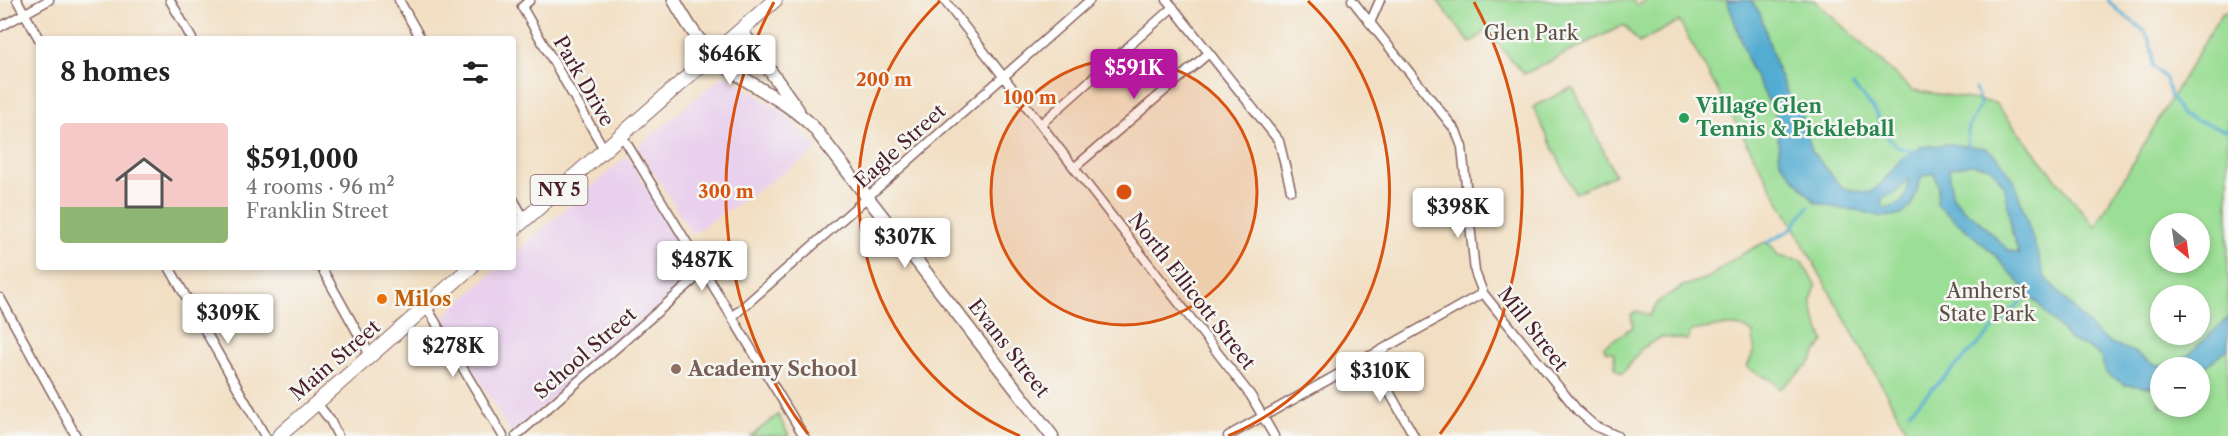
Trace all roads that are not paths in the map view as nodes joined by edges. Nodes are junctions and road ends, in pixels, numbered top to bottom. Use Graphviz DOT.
graph roads {
  1 [pos="17,0"];
  2 [pos="49,0"];
  3 [pos="170,0"];
  4 [pos="399,0"];
  5 [pos="530,0"];
  6 [pos="674,0"];
  7 [pos="775,0"];
  8 [pos="945,0"];
  9 [pos="1089,0"];
  10 [pos="1352,0"];
  11 [pos="1380,0"];
  12 [pos="1170,3"];
  13 [pos="25,14"];
  14 [pos="1370,23"];
  15 [pos="0,27"];
  16 [pos="741,30"];
  17 [pos="37,36"];
  18 [pos="190,36"];
  19 [pos="419,36"];
  20 [pos="1209,53"];
  21 [pos="712,55"];
  22 [pos="1004,76"];
  23 [pos="800,113"];
  24 [pos="1041,124"];
  25 [pos="621,134"];
  26 [pos="604,149"];
  27 [pos="1075,167"];
  28 [pos="1291,190"];
  29 [pos="868,197"];
  30 [pos="516,204"];
  31 [pos="525,220"];
  32 [pos="516,228"];
  33 [pos="171,270"];
  34 [pos="323,270"];
  35 [pos="468,270"];
  36 [pos="704,271"];
  37 [pos="1483,292"];
  38 [pos="0,298"];
  39 [pos="426,306"];
  40 [pos="732,317"];
  41 [pos="370,355"];
  42 [pos="1369,356"];
  43 [pos="316,402"];
  44 [pos="1263,417"];
  45 [pos="76,436"];
  46 [pos="265,436"];
  47 [pos="279,436"];
  48 [pos="338,436"];
  49 [pos="503,436"];
  50 [pos="516,436"];
  51 [pos="804,436"];
  52 [pos="1053,436"];
  53 [pos="1228,436"];
  54 [pos="1274,436"];
  55 [pos="1414,436"];
  56 [pos="1617,436"];
  1 -- 13 [label="street"];
  2 -- 13 [label="street"];
  3 -- 18 [label="street"];
  4 -- 19 [label="street"];
  5 -- 26 [label="street, Park Drive"];
  6 -- 21 [label="street, Evans Street"];
  7 -- 16 [label="main road, NY 5"];
  8 -- 22 [label="street, North Ellicott Street"];
  9 -- 22 [label="street, Eagle Street"];
  10 -- 14 [label="street, Mill Street"];
  11 -- 14 [label="street"];
  12 -- 20 [label="street"];
  12 -- 24 [label="street"];
  13 -- 15 [label="street"];
  13 -- 17 [label="street"];
  14 -- 37 [label="street, Mill Street"];
  16 -- 21 [label="main road, NY 5"];
  16 -- 23 [label="street"];
  20 -- 27 [label="street"];
  20 -- 28 [label="street"];
  21 -- 23 [label="street, Evans Street"];
  21 -- 25 [label="main road, NY 5"];
  22 -- 24 [label="street, North Ellicott Street"];
  22 -- 29 [label="street, Eagle Street"];
  23 -- 29 [label="street, Evans Street"];
  24 -- 27 [label="street, North Ellicott Street"];
  25 -- 26 [label="main road, NY 5"];
  25 -- 36 [label="street"];
  26 -- 31 [label="main road, NY 5"];
  27 -- 44 [label="street, North Ellicott Street"];
  29 -- 40 [label="street, Eagle Street"];
  29 -- 52 [label="street, Evans Street"];
  30 -- 31 [label="street"];
  31 -- 32 [label="main road, NY 5"];
  33 -- 46 [label="street"];
  34 -- 41 [label="street"];
  35 -- 39 [label="main road, Main Street"];
  36 -- 40 [label="street"];
  36 -- 50 [label="street, School Street"];
  37 -- 42 [label="street"];
  37 -- 56 [label="street, Mill Street"];
  38 -- 45 [label="street"];
  39 -- 41 [label="main road, Main Street"];
  39 -- 49 [label="street"];
  40 -- 51 [label="street"];
  41 -- 43 [label="main road, Main Street"];
  42 -- 44 [label="street"];
  42 -- 55 [label="street"];
  43 -- 47 [label="main road, Main Street"];
  43 -- 48 [label="street"];
  44 -- 53 [label="street"];
  44 -- 54 [label="street, North Ellicott Street"];
}
